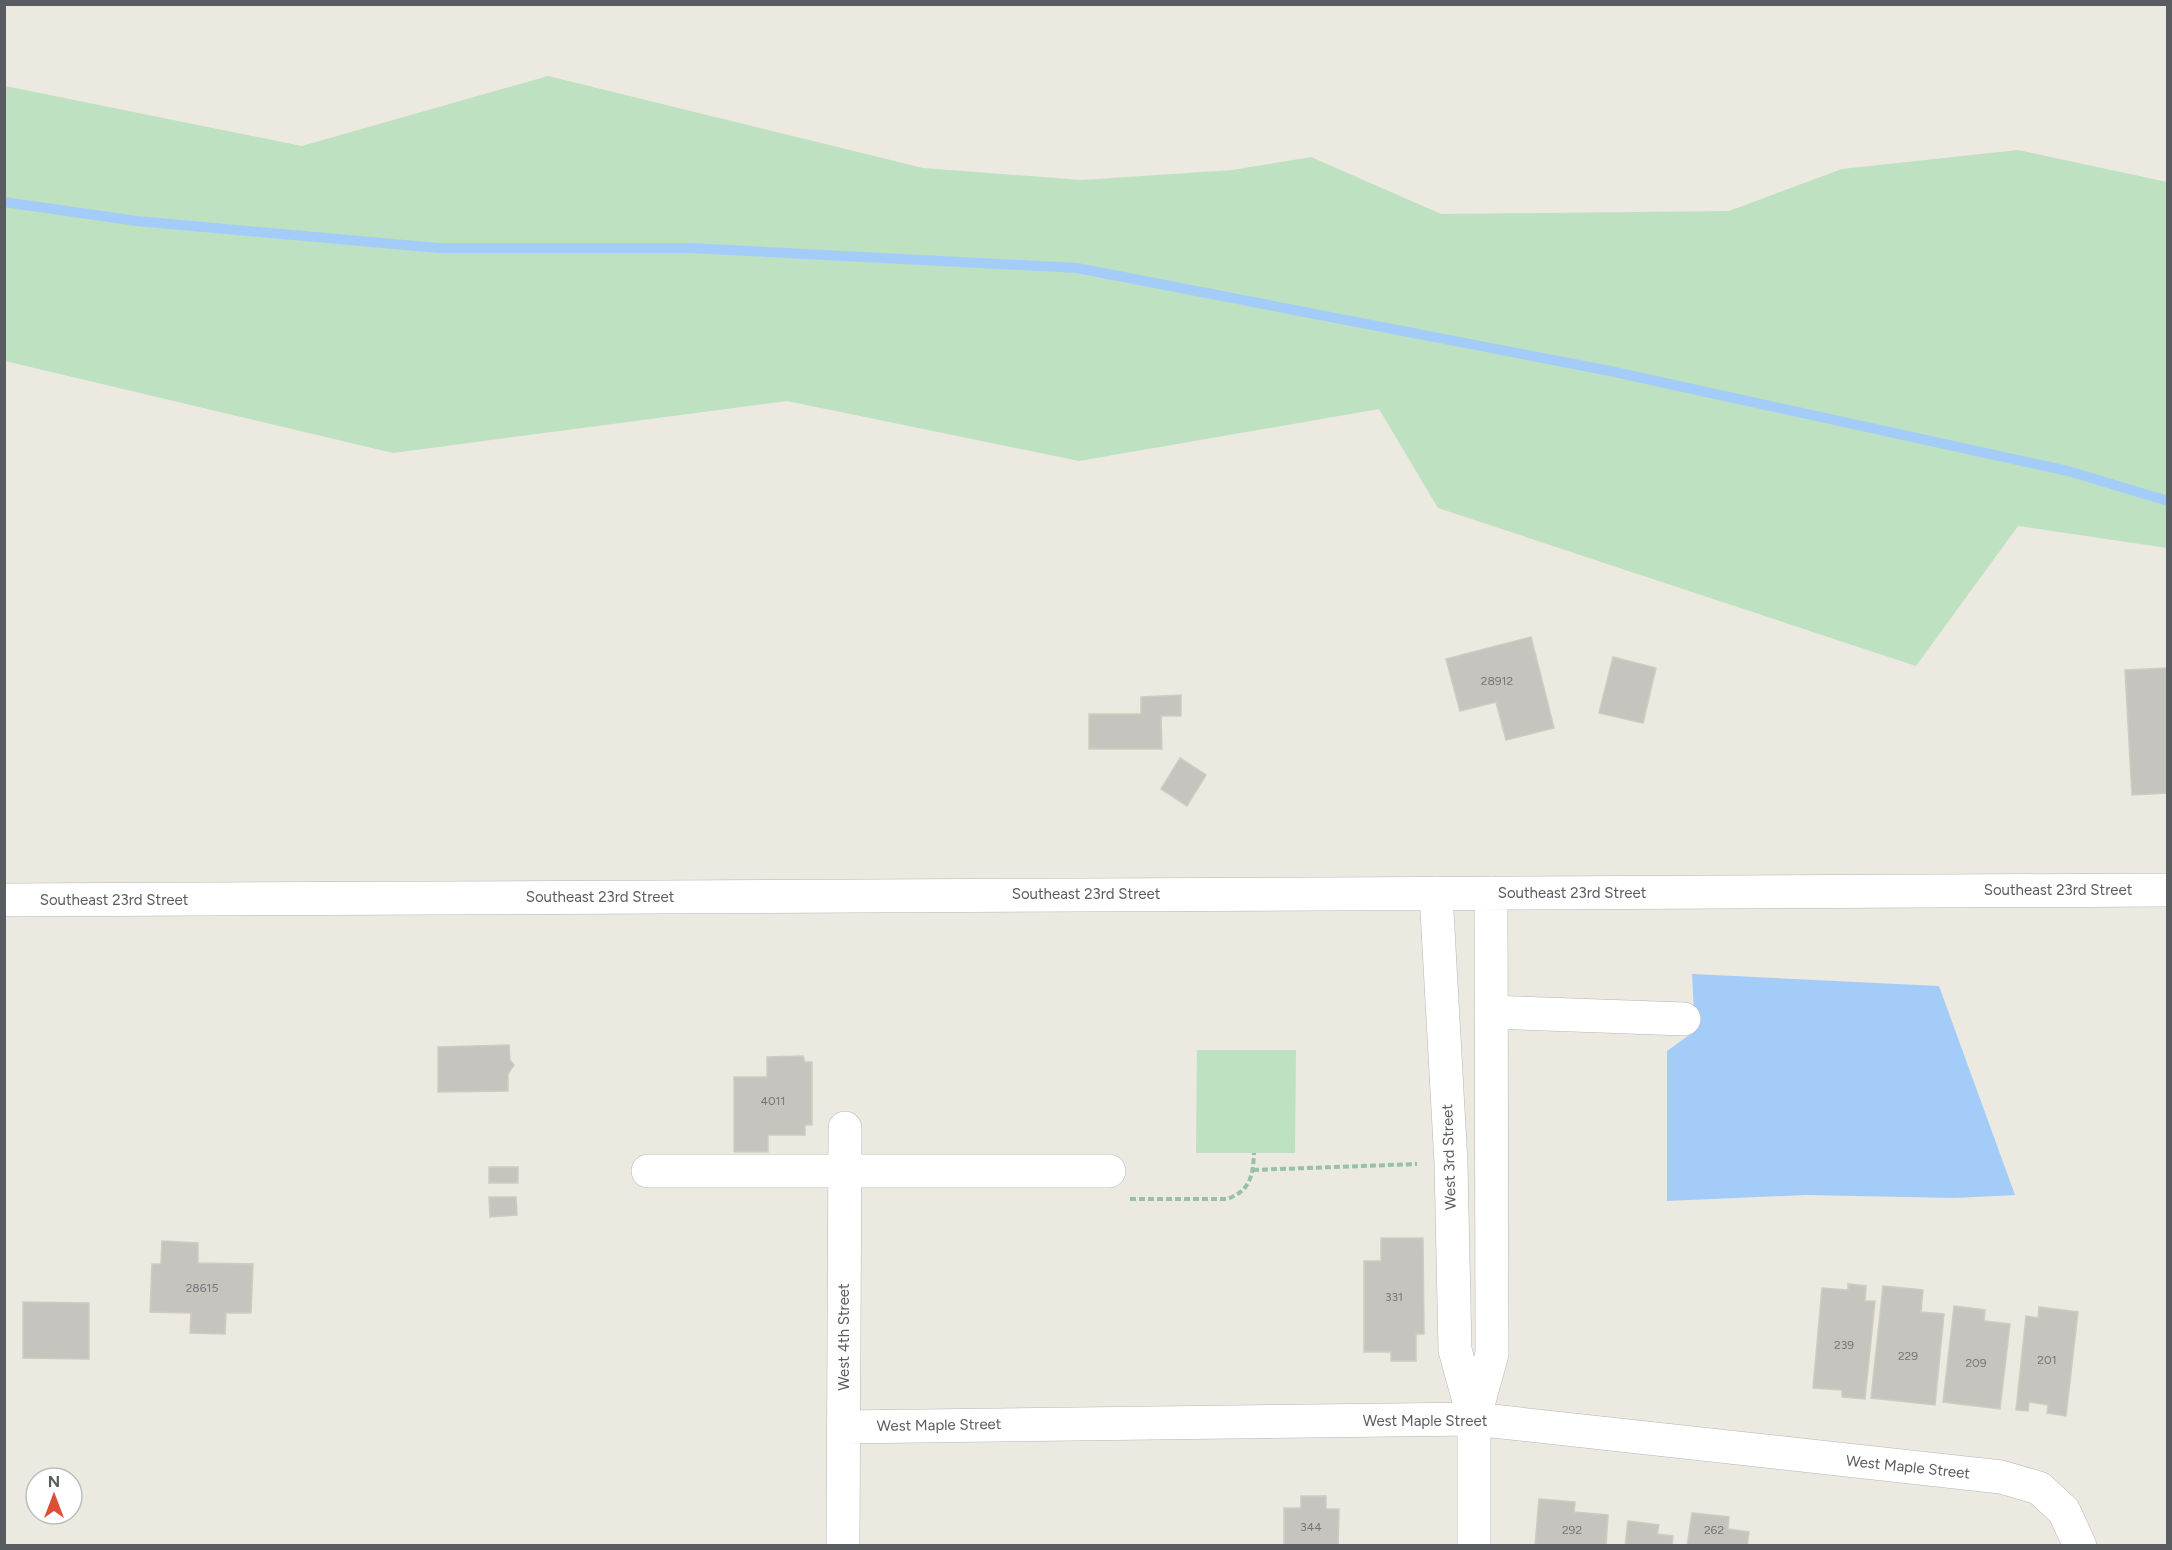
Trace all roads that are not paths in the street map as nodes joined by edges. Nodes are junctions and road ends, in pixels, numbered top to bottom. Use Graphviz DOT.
graph roads {
  1 [pos="2168,890"];
  2 [pos="1436,893"];
  3 [pos="1491,893"];
  4 [pos="4,900"];
  5 [pos="1491,1012"];
  6 [pos="1684,1019"];
  7 [pos="845,1128"];
  8 [pos="648,1171"];
  9 [pos="845,1171"];
  10 [pos="1109,1171"];
  11 [pos="1474,1419"];
  12 [pos="844,1427"];
  13 [pos="843,1545"];
  14 [pos="1474,1545"];
  15 [pos="2080,1545"];
  1 -- 3 [label="street, Southeast 23rd Street"];
  2 -- 3 [label="street, Southeast 23rd Street"];
  2 -- 4 [label="street, Southeast 23rd Street"];
  2 -- 11 [label="street, West 3rd Street"];
  3 -- 5 [label="street, West 3rd Street"];
  5 -- 6 [label="street"];
  5 -- 11 [label="street, West 3rd Street"];
  7 -- 9 [label="street, West 4th Street"];
  8 -- 9 [label="street"];
  9 -- 10 [label="street"];
  9 -- 12 [label="street, West 4th Street"];
  11 -- 12 [label="street, West Maple Street"];
  11 -- 14 [label="street, West 3rd Street"];
  11 -- 15 [label="street, West Maple Street"];
  12 -- 13 [label="street, West 4th Street"];
}
